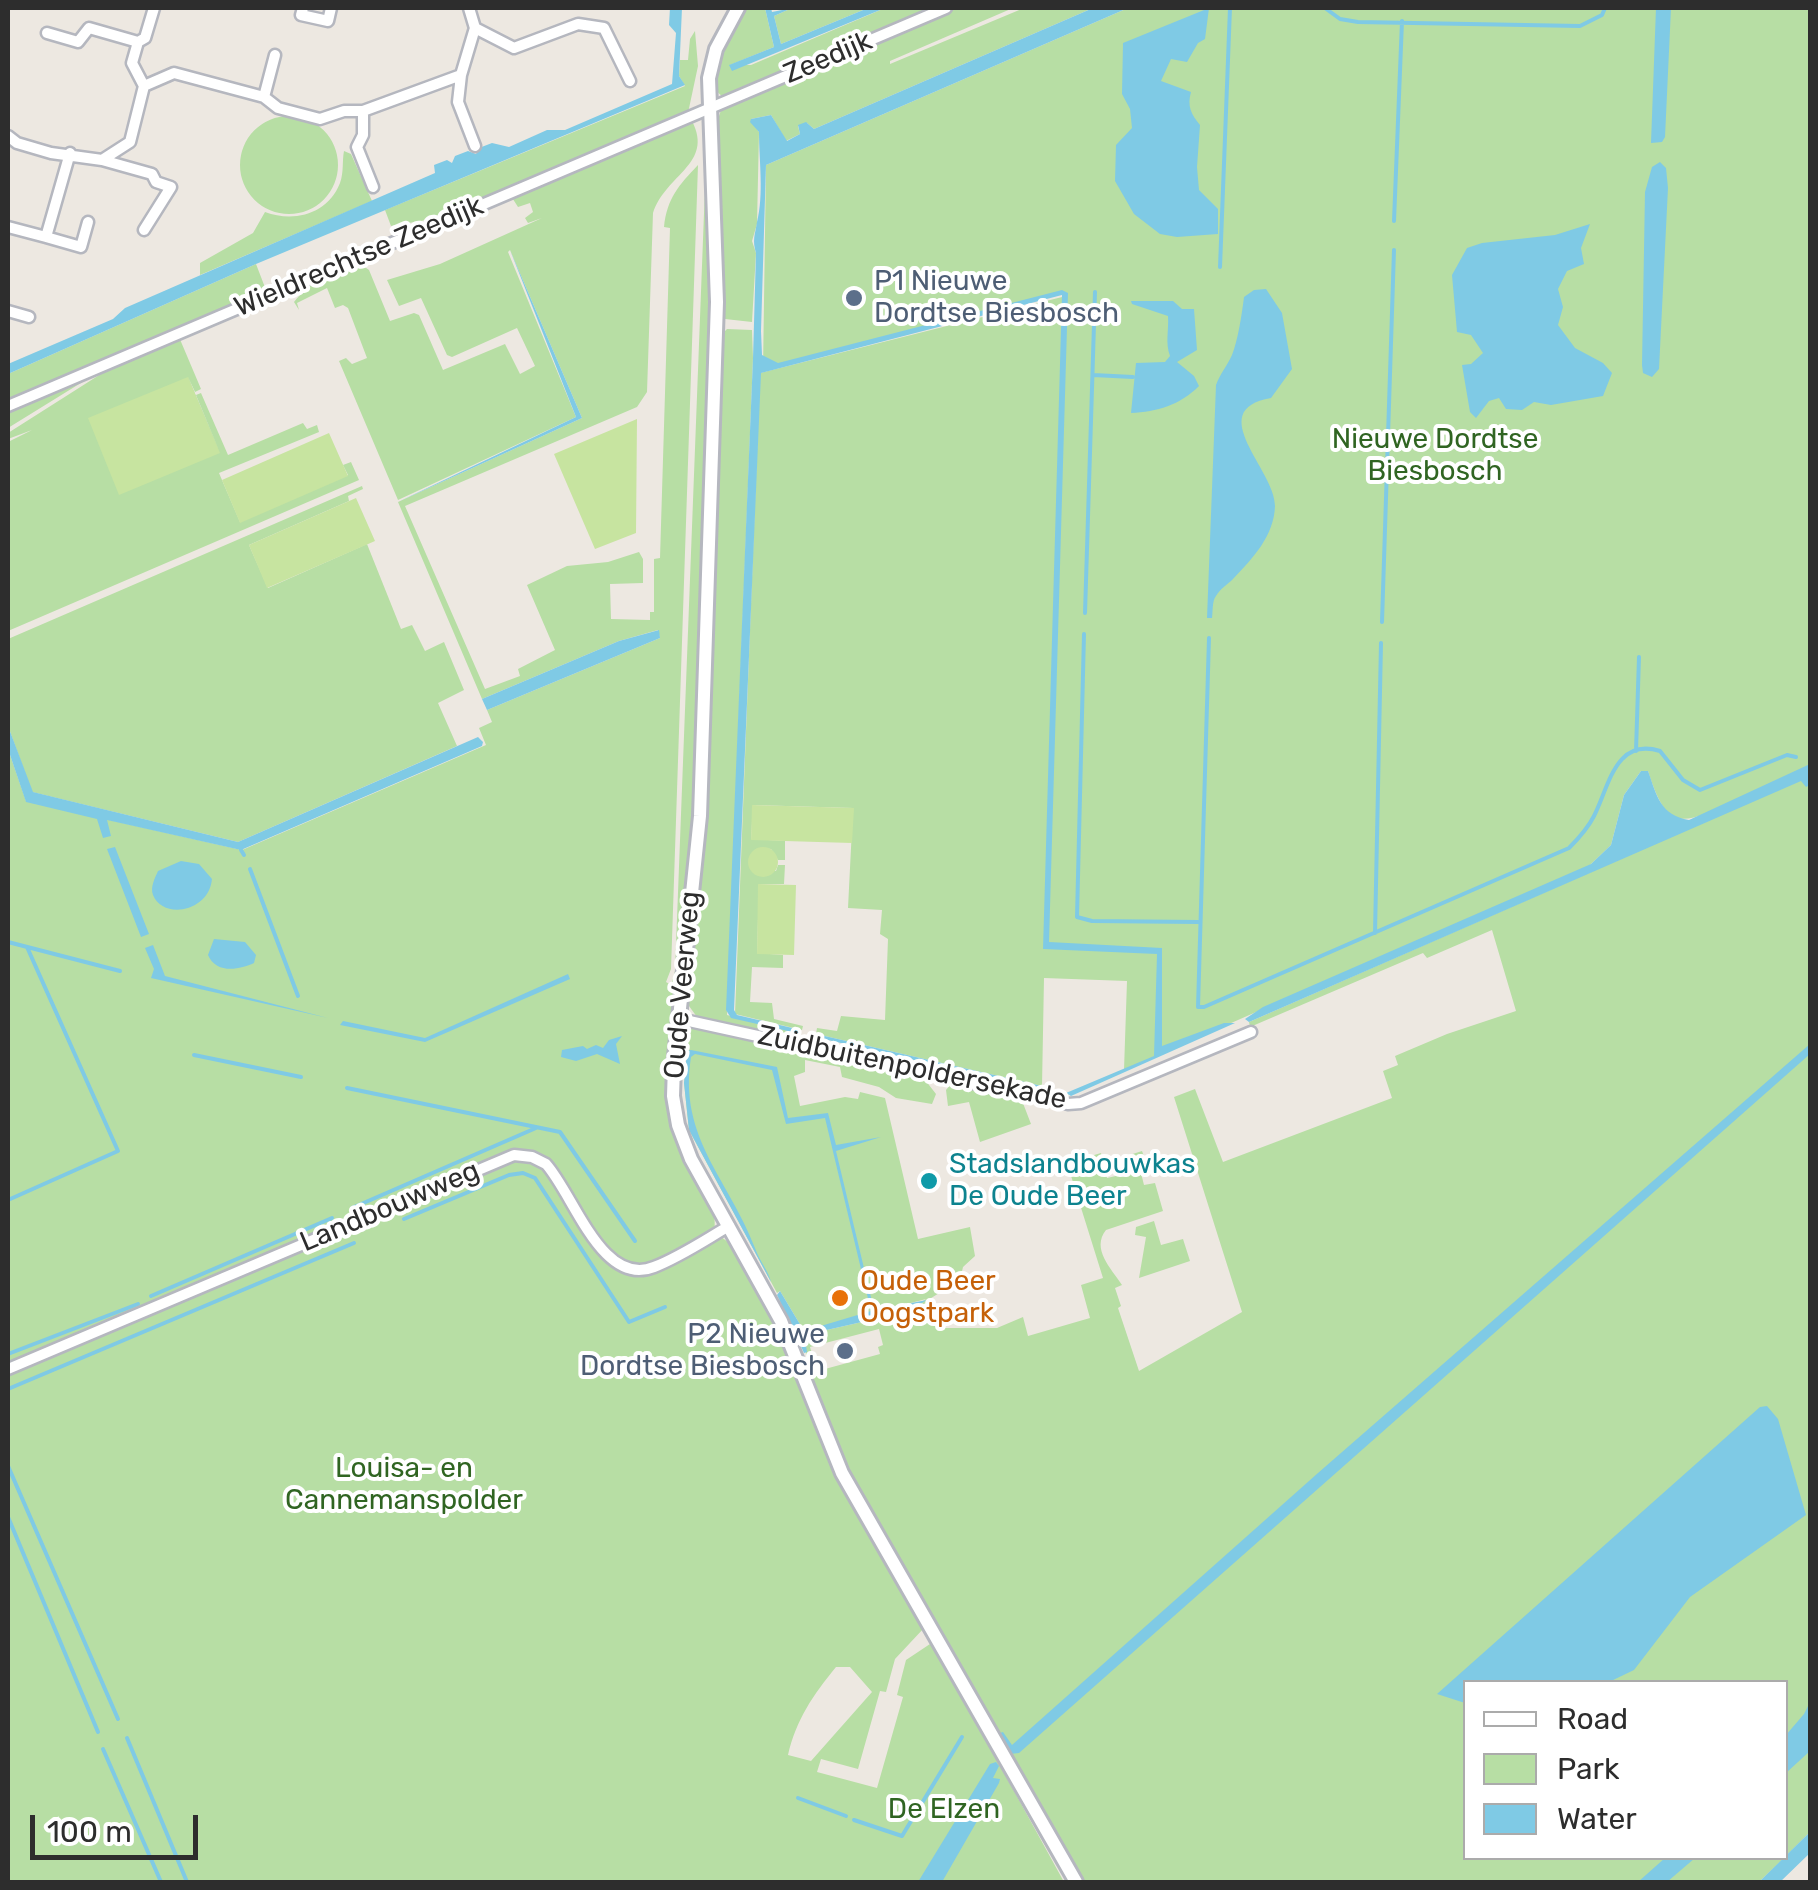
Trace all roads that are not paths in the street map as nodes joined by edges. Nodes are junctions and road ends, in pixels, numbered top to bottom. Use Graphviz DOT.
graph roads {
  1 [pos="154,8"];
  2 [pos="302,8"];
  3 [pos="332,8"];
  4 [pos="469,8"];
  5 [pos="738,8"];
  6 [pos="946,8"];
  7 [pos="475,28"];
  8 [pos="46,34"];
  9 [pos="138,42"];
  10 [pos="275,55"];
  11 [pos="461,74"];
  12 [pos="630,80"];
  13 [pos="144,86"];
  14 [pos="264,98"];
  15 [pos="710,108"];
  16 [pos="364,111"];
  17 [pos="8,136"];
  18 [pos="475,146"];
  19 [pos="70,153"];
  20 [pos="102,160"];
  21 [pos="372,188"];
  22 [pos="88,222"];
  23 [pos="8,227"];
  24 [pos="144,230"];
  25 [pos="46,236"];
  26 [pos="8,311"];
  27 [pos="30,317"];
  28 [pos="8,406"];
  29 [pos="680,1018"];
  30 [pos="1251,1032"];
  31 [pos="729,1226"];
  32 [pos="8,1370"];
  33 [pos="1076,1882"];
  1 -- 9 [label="street"];
  2 -- 3 [label="street"];
  4 -- 7 [label="street"];
  5 -- 15 [label="street, Oude Veerweg"];
  6 -- 15 [label="street, Zeedijk"];
  7 -- 11 [label="street"];
  7 -- 12 [label="street"];
  8 -- 9 [label="street"];
  9 -- 13 [label="street"];
  10 -- 14 [label="street"];
  11 -- 16 [label="street"];
  11 -- 18 [label="street"];
  13 -- 14 [label="street"];
  13 -- 20 [label="street"];
  14 -- 16 [label="street"];
  15 -- 28 [label="street, Wieldrechtse Zeedijk"];
  15 -- 29 [label="street, Oude Veerweg"];
  16 -- 21 [label="street"];
  17 -- 19 [label="street"];
  19 -- 20 [label="street"];
  19 -- 25 [label="street"];
  20 -- 24 [label="street"];
  22 -- 25 [label="street"];
  23 -- 25 [label="street"];
  26 -- 27 [label="street"];
  29 -- 30 [label="street, Zuidbuitenpoldersekade"];
  29 -- 31 [label="street, Oude Veerweg"];
  31 -- 32 [label="street, Landbouwweg"];
  31 -- 33 [label="street, Oude Veerweg"];
}
